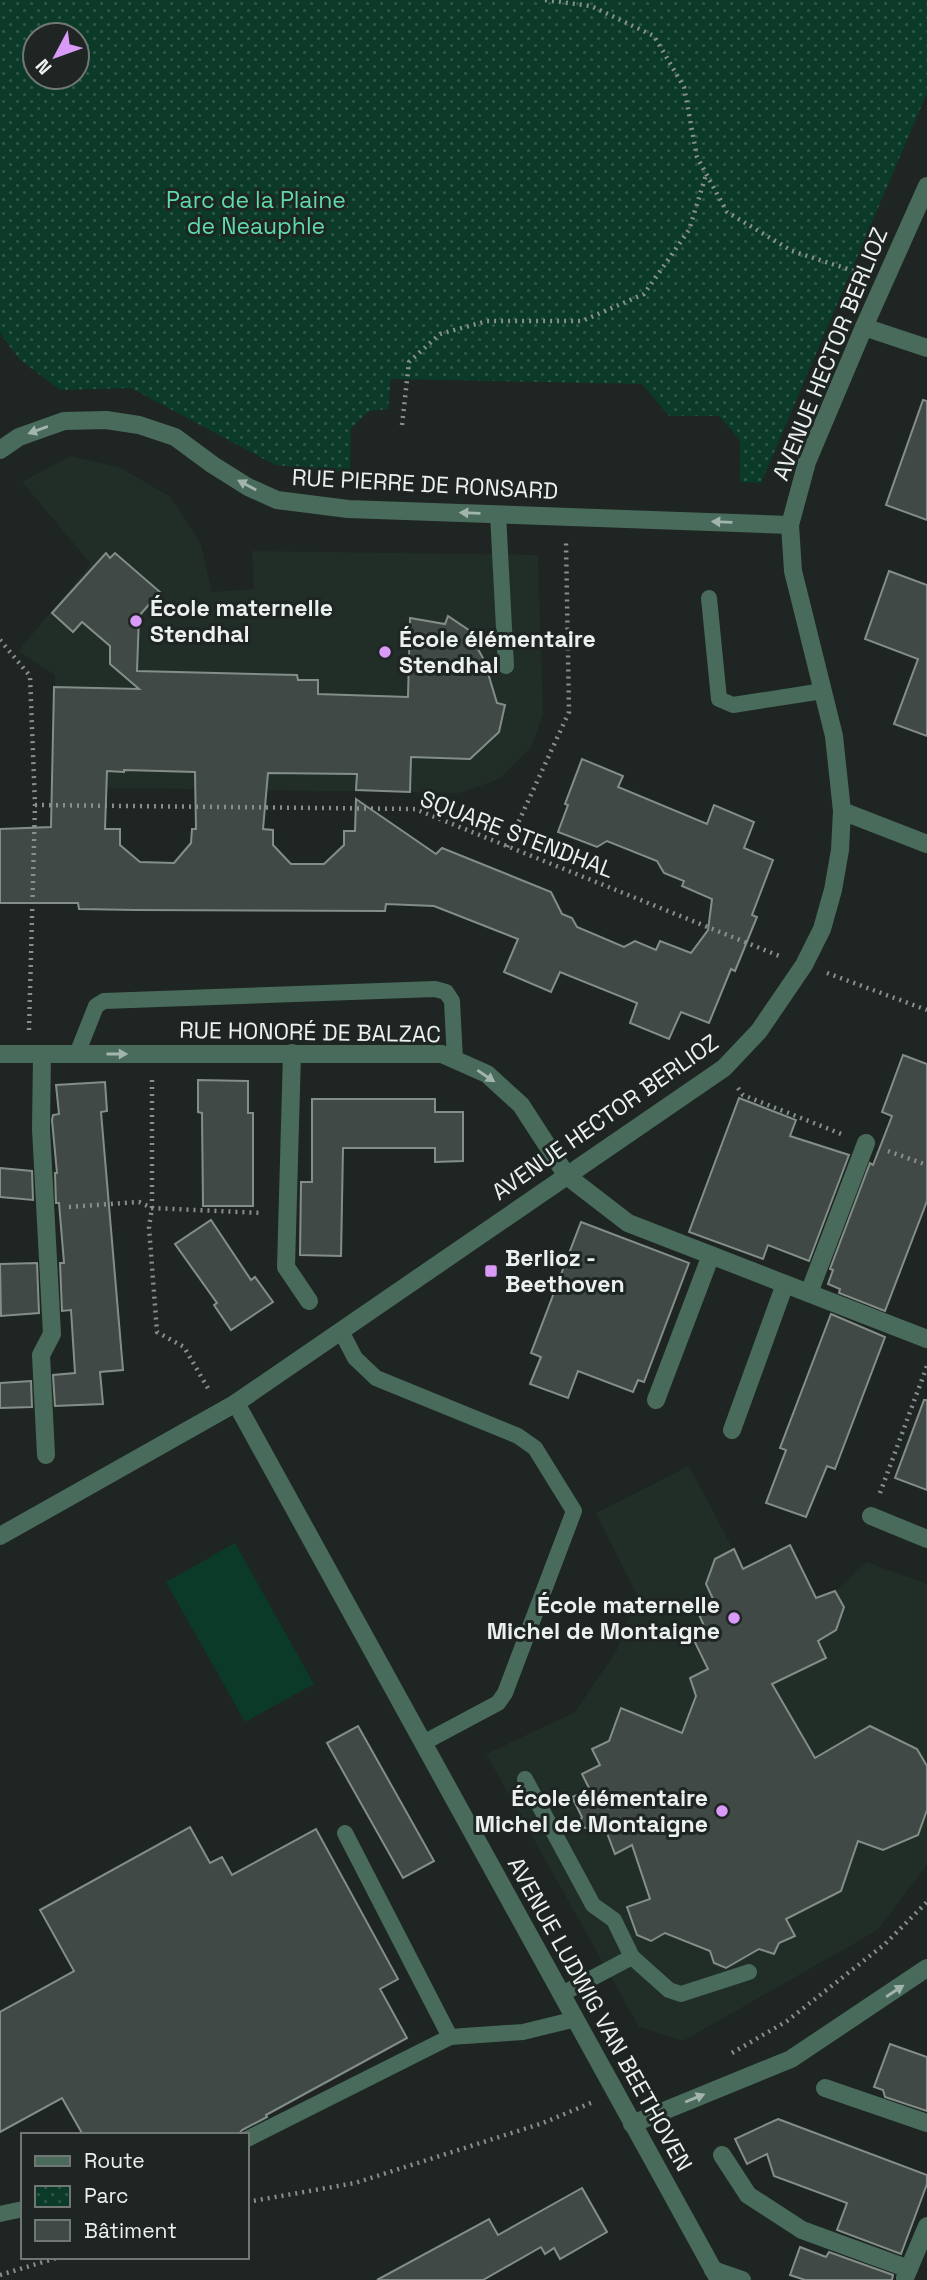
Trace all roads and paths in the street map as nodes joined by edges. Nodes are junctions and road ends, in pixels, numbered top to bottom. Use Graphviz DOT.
graph roads {
  1 [pos="545,0"];
  2 [pos="706,174"];
  3 [pos="927,186"];
  4 [pos="884,281"];
  5 [pos="864,327"];
  6 [pos="927,348"];
  7 [pos="402,425"];
  8 [pos="0,450"];
  9 [pos="498,514"];
  10 [pos="565,517"];
  11 [pos="790,525"];
  12 [pos="709,598"];
  13 [pos="0,640"];
  14 [pos="506,666"];
  15 [pos="823,691"];
  16 [pos="35,804"];
  17 [pos="842,811"];
  18 [pos="927,844"];
  19 [pos="507,847"];
  20 [pos="804,965"];
  21 [pos="927,1010"];
  22 [pos="292,1053"];
  23 [pos="0,1054"];
  24 [pos="35,1054"];
  25 [pos="77,1054"];
  26 [pos="152,1054"];
  27 [pos="455,1060"];
  28 [pos="724,1068"];
  29 [pos="866,1143"];
  30 [pos="927,1165"];
  31 [pos="567,1175"];
  32 [pos="47,1208"];
  33 [pos="152,1208"];
  34 [pos="287,1214"];
  35 [pos="711,1255"];
  36 [pos="785,1284"];
  37 [pos="809,1293"];
  38 [pos="309,1301"];
  39 [pos="341,1331"];
  40 [pos="927,1339"];
  41 [pos="927,1366"];
  42 [pos="656,1400"];
  43 [pos="228,1407"];
  44 [pos="732,1430"];
  45 [pos="46,1455"];
  46 [pos="871,1516"];
  47 [pos="0,1536"];
  48 [pos="927,1539"];
  49 [pos="423,1743"];
  50 [pos="525,1779"];
  51 [pos="345,1833"];
  52 [pos="927,1902"];
  53 [pos="632,1957"];
  54 [pos="927,1968"];
  55 [pos="749,1972"];
  56 [pos="562,1994"];
  57 [pos="576,2019"];
  58 [pos="450,2037"];
  59 [pos="722,2059"];
  60 [pos="825,2088"];
  61 [pos="616,2092"];
  62 [pos="927,2123"];
  63 [pos="632,2124"];
  64 [pos="248,2138"];
  65 [pos="722,2155"];
  66 [pos="248,2202"];
  67 [pos="21,2209"];
  68 [pos="0,2214"];
  69 [pos="927,2226"];
  70 [pos="53,2259"];
  71 [pos="0,2275"];
  72 [pos="716,2275"];
  73 [pos="907,2275"];
  74 [pos="743,2280"];
  1 -- 2 [label="path"];
  2 -- 4 [label="path"];
  2 -- 7 [label="path"];
  3 -- 4 [label="street, AVENUE HECTOR BERLIOZ"];
  4 -- 5 [label="street, AVENUE HECTOR BERLIOZ"];
  5 -- 6 [label="street"];
  5 -- 11 [label="street, AVENUE HECTOR BERLIOZ"];
  9 -- 8 [label="street, RUE PIERRE DE RONSARD, one-way"];
  9 -- 10 [label="street, RUE PIERRE DE RONSARD"];
  9 -- 14 [label="lane"];
  11 -- 10 [label="street, RUE PIERRE DE RONSARD, one-way"];
  10 -- 19 [label="path"];
  11 -- 15 [label="street, AVENUE HECTOR BERLIOZ"];
  12 -- 15 [label="lane"];
  13 -- 16 [label="path"];
  15 -- 17 [label="street, AVENUE HECTOR BERLIOZ"];
  16 -- 19 [label="path, SQUARE STENDHAL"];
  16 -- 24 [label="path"];
  17 -- 18 [label="street"];
  17 -- 20 [label="street, AVENUE HECTOR BERLIOZ"];
  19 -- 20 [label="path, SQUARE STENDHAL"];
  20 -- 21 [label="path, SQUARE STENDHAL"];
  20 -- 28 [label="street, AVENUE HECTOR BERLIOZ"];
  22 -- 26 [label="street, RUE HONORÉ DE BALZAC"];
  22 -- 27 [label="street, RUE HONORÉ DE BALZAC"];
  22 -- 34 [label="street"];
  23 -- 24 [label="street, RUE HONORÉ DE BALZAC"];
  24 -- 25 [label="street, RUE HONORÉ DE BALZAC"];
  24 -- 32 [label="street"];
  25 -- 26 [label="street, RUE HONORÉ DE BALZAC, one-way"];
  25 -- 27 [label="lane"];
  26 -- 33 [label="path"];
  27 -- 31 [label="street, RUE HONORÉ DE BALZAC, one-way"];
  28 -- 29 [label="path"];
  28 -- 31 [label="street, AVENUE HECTOR BERLIOZ"];
  29 -- 30 [label="path"];
  29 -- 37 [label="street"];
  31 -- 35 [label="street, RUE HONORÉ DE BALZAC"];
  31 -- 39 [label="street, AVENUE HECTOR BERLIOZ"];
  32 -- 33 [label="path"];
  32 -- 45 [label="street"];
  33 -- 34 [label="path"];
  33 -- 43 [label="path"];
  34 -- 38 [label="street"];
  35 -- 36 [label="street, RUE HONORÉ DE BALZAC"];
  35 -- 42 [label="street"];
  36 -- 37 [label="street, RUE HONORÉ DE BALZAC"];
  36 -- 44 [label="street"];
  37 -- 40 [label="street, RUE HONORÉ DE BALZAC"];
  39 -- 43 [label="street, AVENUE HECTOR BERLIOZ"];
  39 -- 49 [label="lane"];
  41 -- 46 [label="path"];
  43 -- 47 [label="street, AVENUE HECTOR BERLIOZ"];
  43 -- 49 [label="street, AVENUE LUDWIG VAN BEETHOVEN"];
  46 -- 48 [label="street"];
  49 -- 56 [label="street, AVENUE LUDWIG VAN BEETHOVEN"];
  50 -- 53 [label="lane"];
  51 -- 58 [label="lane"];
  52 -- 59 [label="path"];
  53 -- 55 [label="lane"];
  53 -- 56 [label="lane"];
  63 -- 54 [label="street, one-way"];
  56 -- 57 [label="street, AVENUE LUDWIG VAN BEETHOVEN"];
  57 -- 58 [label="lane"];
  57 -- 61 [label="street, AVENUE LUDWIG VAN BEETHOVEN"];
  58 -- 64 [label="lane"];
  60 -- 62 [label="street"];
  61 -- 63 [label="street, AVENUE LUDWIG VAN BEETHOVEN"];
  61 -- 66 [label="path"];
  63 -- 72 [label="street, AVENUE LUDWIG VAN BEETHOVEN"];
  65 -- 73 [label="street"];
  67 -- 68 [label="lane"];
  69 -- 73 [label="street"];
  70 -- 71 [label="path"];
  72 -- 74 [label="street"];
}
